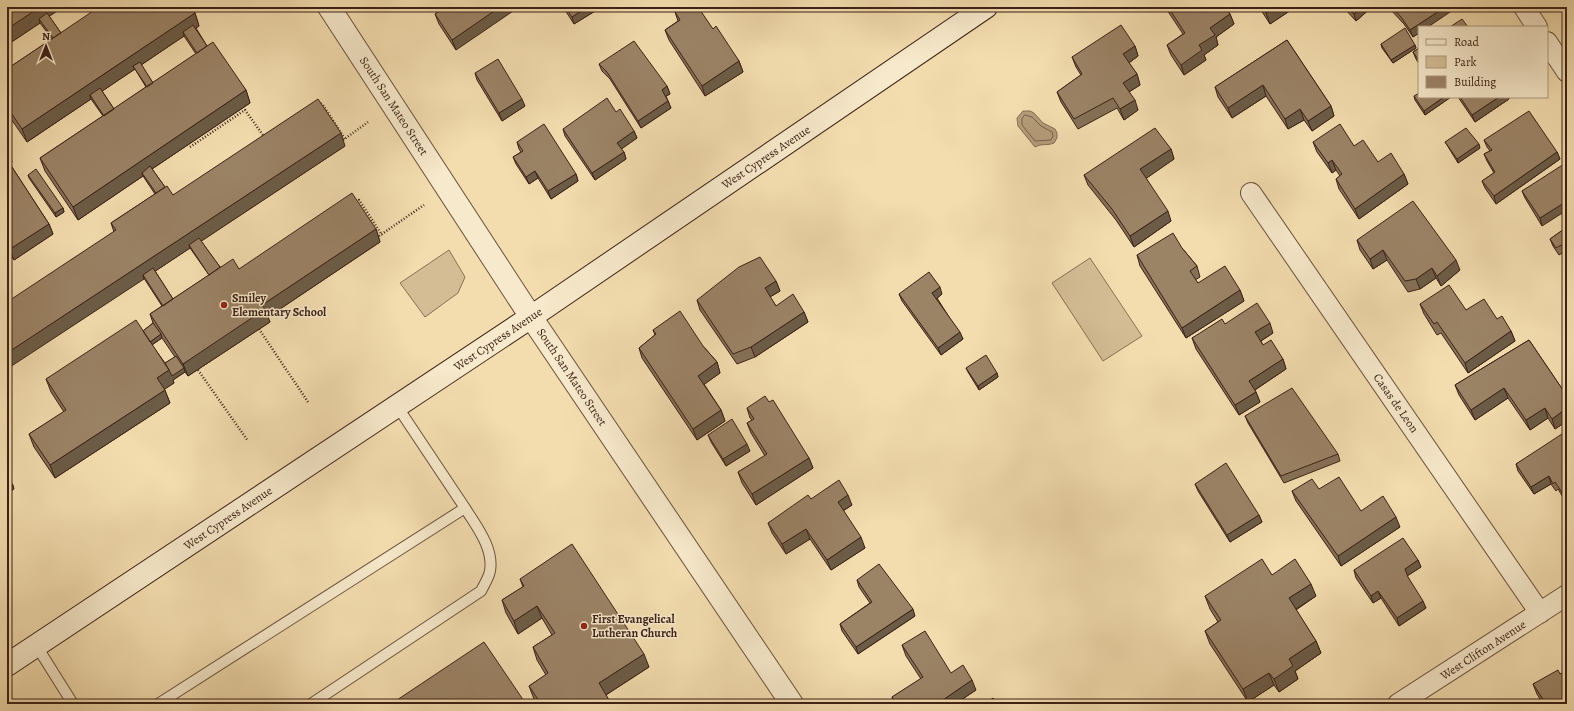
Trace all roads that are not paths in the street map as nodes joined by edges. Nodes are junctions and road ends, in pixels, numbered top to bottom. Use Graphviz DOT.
graph roads {
  1 [pos="329,7"];
  2 [pos="986,7"];
  3 [pos="1524,7"];
  4 [pos="1536,26"];
  5 [pos="1548,44"];
  6 [pos="1567,72"];
  7 [pos="1252,193"];
  8 [pos="531,317"];
  9 [pos="397,406"];
  10 [pos="465,508"];
  11 [pos="1567,595"];
  12 [pos="1540,613"];
  13 [pos="36,645"];
  14 [pos="7,665"];
  15 [pos="73,704"];
  16 [pos="158,704"];
  17 [pos="311,704"];
  18 [pos="792,704"];
  19 [pos="1398,704"];
  1 -- 8 [label="main road, South San Mateo Street"];
  2 -- 8 [label="main road, West Cypress Avenue"];
  3 -- 4 [label="street"];
  5 -- 6 [label="street"];
  7 -- 12 [label="street, Casas de Leon"];
  8 -- 9 [label="main road, West Cypress Avenue"];
  8 -- 18 [label="main road, South San Mateo Street"];
  9 -- 10 [label="lane"];
  9 -- 13 [label="main road, West Cypress Avenue"];
  10 -- 16 [label="lane"];
  10 -- 17 [label="lane"];
  11 -- 12 [label="street, West Clifton Avenue"];
  12 -- 19 [label="street, West Clifton Avenue"];
  13 -- 14 [label="main road, West Cypress Avenue"];
  13 -- 15 [label="lane"];
}
